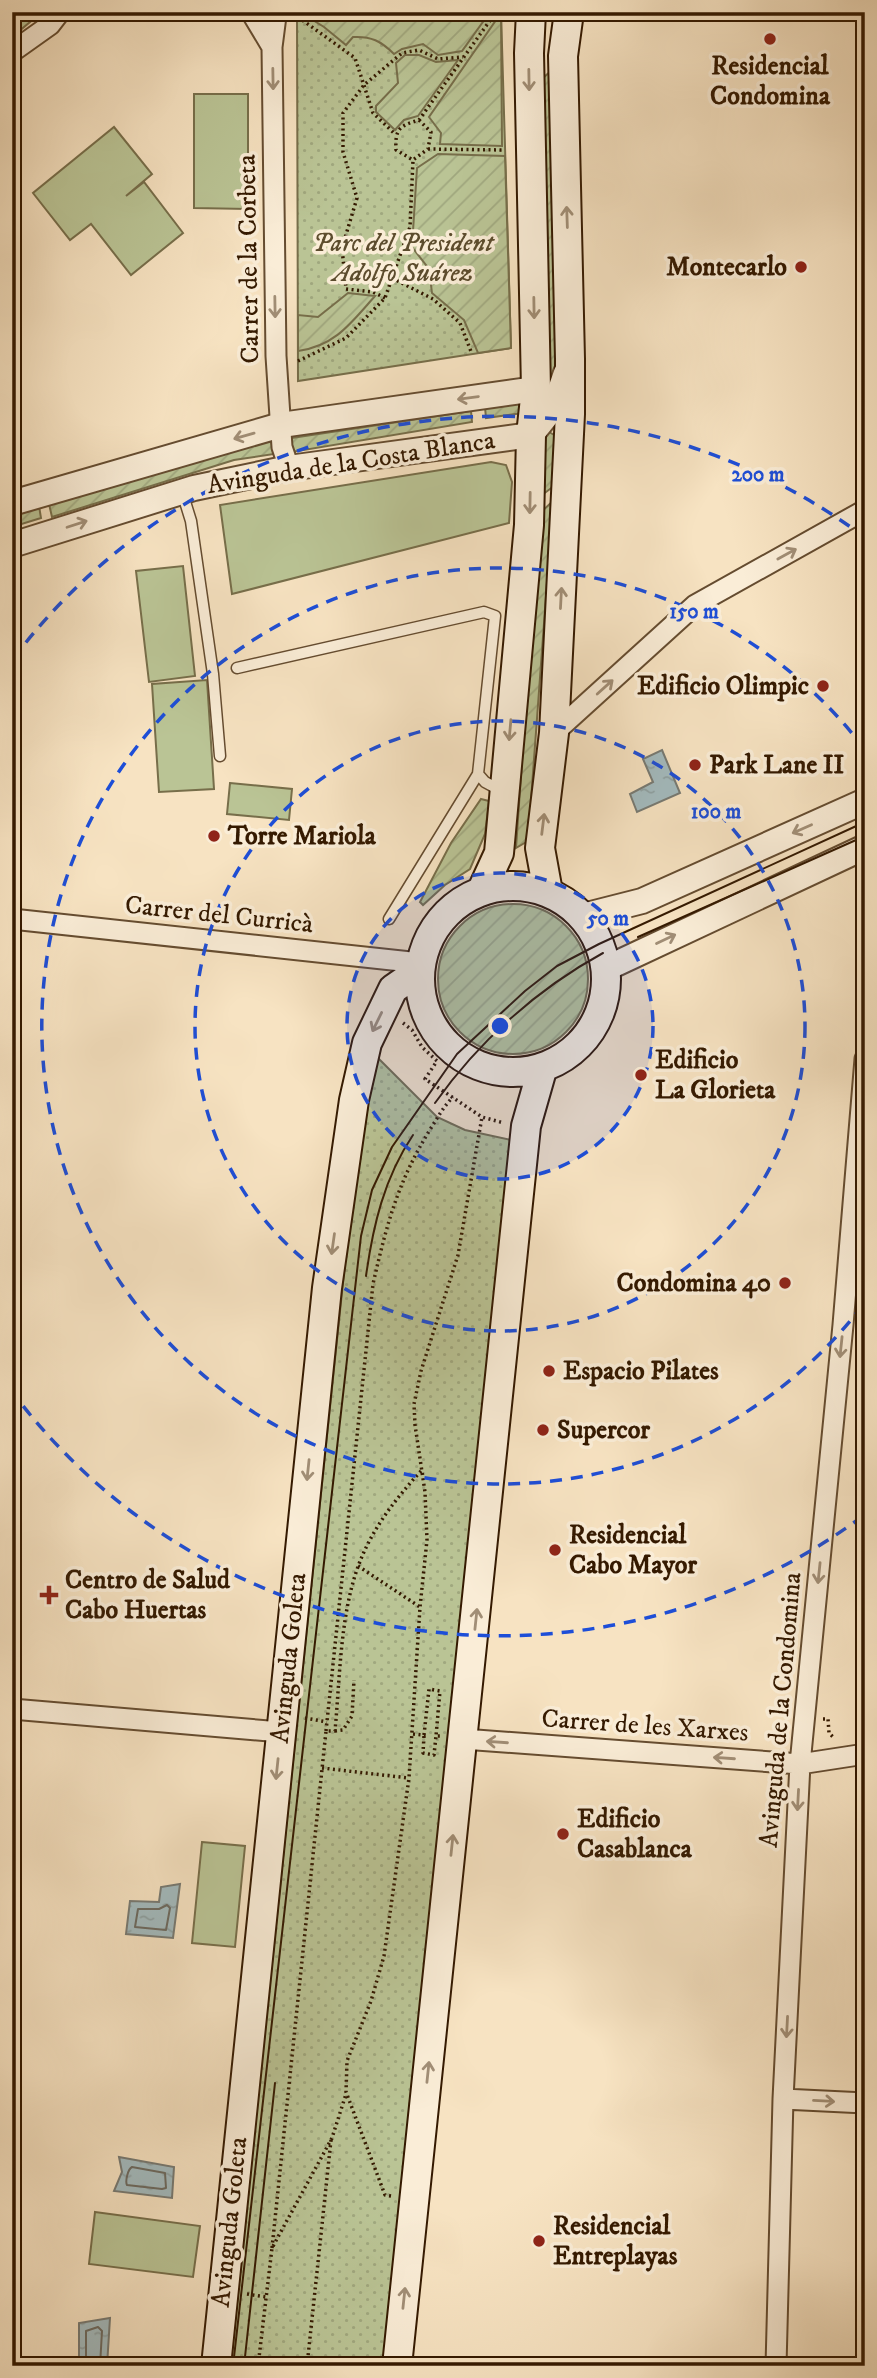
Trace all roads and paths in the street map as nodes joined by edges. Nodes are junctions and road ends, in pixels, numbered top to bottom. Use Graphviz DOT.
graph roads {
  1 [pos="60,12"];
  2 [pos="251,12"];
  3 [pos="496,12"];
  4 [pos="531,12"];
  5 [pos="569,12"];
  6 [pos="288,14"];
  7 [pos="272,47"];
  8 [pos="12,52"];
  9 [pos="463,57"];
  10 [pos="364,85"];
  11 [pos="419,120"];
  12 [pos="395,134"];
  13 [pos="428,149"];
  14 [pos="505,150"];
  15 [pos="413,160"];
  16 [pos="392,278"];
  17 [pos="385,298"];
  18 [pos="472,354"];
  19 [pos="570,359"];
  20 [pos="298,362"];
  21 [pos="536,388"];
  22 [pos="281,425"];
  23 [pos="531,435"];
  24 [pos="289,468"];
  25 [pos="182,492"];
  26 [pos="12,503"];
  27 [pos="865,510"];
  28 [pos="12,545"];
  29 [pos="237,668"];
  30 [pos="554,733"];
  31 [pos="220,756"];
  32 [pos="478,774"];
  33 [pos="504,791"];
  34 [pos="865,801"];
  35 [pos="865,847"];
  36 [pos="482,890"];
  37 [pos="548,892"];
  38 [pos="583,916"];
  39 [pos="12,919"];
  40 [pos="389,919"];
  41 [pos="420,967"];
  42 [pos="605,969"];
  43 [pos="394,1024"];
  44 [pos="865,1059"];
  45 [pos="542,1070"];
  46 [pos="453,1097"];
  47 [pos="482,1116"];
  48 [pos="527,1126"];
  49 [pos="422,1470"];
  50 [pos="358,1566"];
  51 [pos="420,1607"];
  52 [pos="354,1680"];
  53 [pos="12,1709"];
  54 [pos="804,1718"];
  55 [pos="327,1722"];
  56 [pos="288,1724"];
  57 [pos="326,1731"];
  58 [pos="335,1731"];
  59 [pos="413,1734"];
  60 [pos="424,1735"];
  61 [pos="436,1736"];
  62 [pos="455,1738"];
  63 [pos="837,1740"];
  64 [pos="865,1754"];
  65 [pos="800,1764"];
  66 [pos="322,1768"];
  67 [pos="409,1778"];
  68 [pos="346,2092"];
  69 [pos="783,2099"];
  70 [pos="865,2103"];
  71 [pos="332,2138"];
  72 [pos="414,2199"];
  73 [pos="272,2248"];
  74 [pos="240,2294"];
  75 [pos="266,2297"];
  76 [pos="216,2366"];
  77 [pos="258,2366"];
  78 [pos="307,2366"];
  79 [pos="397,2366"];
  80 [pos="776,2366"];
  1 -- 8 [label="street"];
  2 -- 7 [label="street"];
  3 -- 9 [label="path"];
  4 -- 21 [label="main road, Avinguda de la Costa Blanca, one-way"];
  19 -- 5 [label="main road, Avinguda de la Costa Blanca, one-way"];
  6 -- 7 [label="street, Carrer de la Corbeta"];
  6 -- 10 [label="path"];
  7 -- 22 [label="street, Carrer de la Corbeta, one-way"];
  9 -- 10 [label="path"];
  9 -- 11 [label="path"];
  10 -- 12 [label="path"];
  10 -- 17 [label="path"];
  11 -- 12 [label="path"];
  11 -- 13 [label="path"];
  12 -- 15 [label="path"];
  13 -- 14 [label="path"];
  13 -- 15 [label="path"];
  15 -- 16 [label="path"];
  16 -- 17 [label="path"];
  16 -- 18 [label="path"];
  17 -- 20 [label="path"];
  19 -- 23 [label="street, Avinguda de la Costa Blanca"];
  30 -- 19 [label="main road, Avinguda de la Costa Blanca, one-way"];
  21 -- 22 [label="street, Avinguda de la Costa Blanca, one-way"];
  21 -- 23 [label="main road, Avinguda de la Costa Blanca"];
  22 -- 24 [label="street, Carrer de la Corbeta"];
  22 -- 26 [label="street, Avinguda de la Costa Blanca, one-way"];
  23 -- 24 [label="street, Avinguda de la Costa Blanca"];
  23 -- 33 [label="main road, one-way"];
  24 -- 25 [label="street, Avinguda de la Costa Blanca"];
  28 -- 25 [label="street, Avinguda de la Costa Blanca, one-way"];
  25 -- 31 [label="lane"];
  30 -- 27 [label="street, one-way"];
  29 -- 32 [label="lane"];
  37 -- 30 [label="main road, Avinguda de la Costa Blanca, one-way"];
  32 -- 33 [label="lane"];
  32 -- 40 [label="lane"];
  33 -- 36 [label="main road"];
  34 -- 38 [label="street, one-way"];
  42 -- 35 [label="street, one-way"];
  36 -- 37 [label="main road"];
  36 -- 41 [label="main road"];
  37 -- 38 [label="main road"];
  38 -- 42 [label="main road"];
  39 -- 41 [label="street, Carrer del Curricà"];
  41 -- 45 [label="main road"];
  41 -- 56 [label="main road, Avinguda Goleta, one-way"];
  42 -- 45 [label="main road"];
  43 -- 46 [label="path"];
  44 -- 54 [label="street, Avinguda de la Condomina, one-way"];
  45 -- 48 [label="main road"];
  46 -- 47 [label="path"];
  46 -- 55 [label="path"];
  47 -- 48 [label="path"];
  47 -- 49 [label="path"];
  62 -- 48 [label="main road, one-way"];
  49 -- 50 [label="path"];
  49 -- 51 [label="path"];
  50 -- 51 [label="path"];
  50 -- 58 [label="path"];
  51 -- 59 [label="path"];
  52 -- 58 [label="path"];
  53 -- 56 [label="street"];
  54 -- 63 [label="path"];
  54 -- 65 [label="street, Avinguda de la Condomina"];
  55 -- 56 [label="path"];
  55 -- 57 [label="path"];
  56 -- 76 [label="main road, Avinguda Goleta, one-way"];
  57 -- 58 [label="path"];
  57 -- 66 [label="path"];
  59 -- 60 [label="path"];
  59 -- 67 [label="path"];
  60 -- 61 [label="path"];
  60 -- 61 [label="path"];
  61 -- 62 [label="path"];
  65 -- 62 [label="street, Carrer de les Xarxes, one-way"];
  72 -- 62 [label="main road, one-way"];
  64 -- 65 [label="street, Carrer de les Xarxes"];
  65 -- 69 [label="street, Avinguda de la Condomina, one-way"];
  66 -- 67 [label="path"];
  66 -- 73 [label="path"];
  67 -- 68 [label="path"];
  68 -- 71 [label="path"];
  68 -- 72 [label="path"];
  69 -- 70 [label="street, one-way"];
  69 -- 80 [label="street, Avinguda de la Condomina"];
  71 -- 73 [label="path"];
  71 -- 78 [label="path"];
  79 -- 72 [label="main road, one-way"];
  73 -- 75 [label="path"];
  74 -- 75 [label="path"];
  75 -- 77 [label="path"];
}
